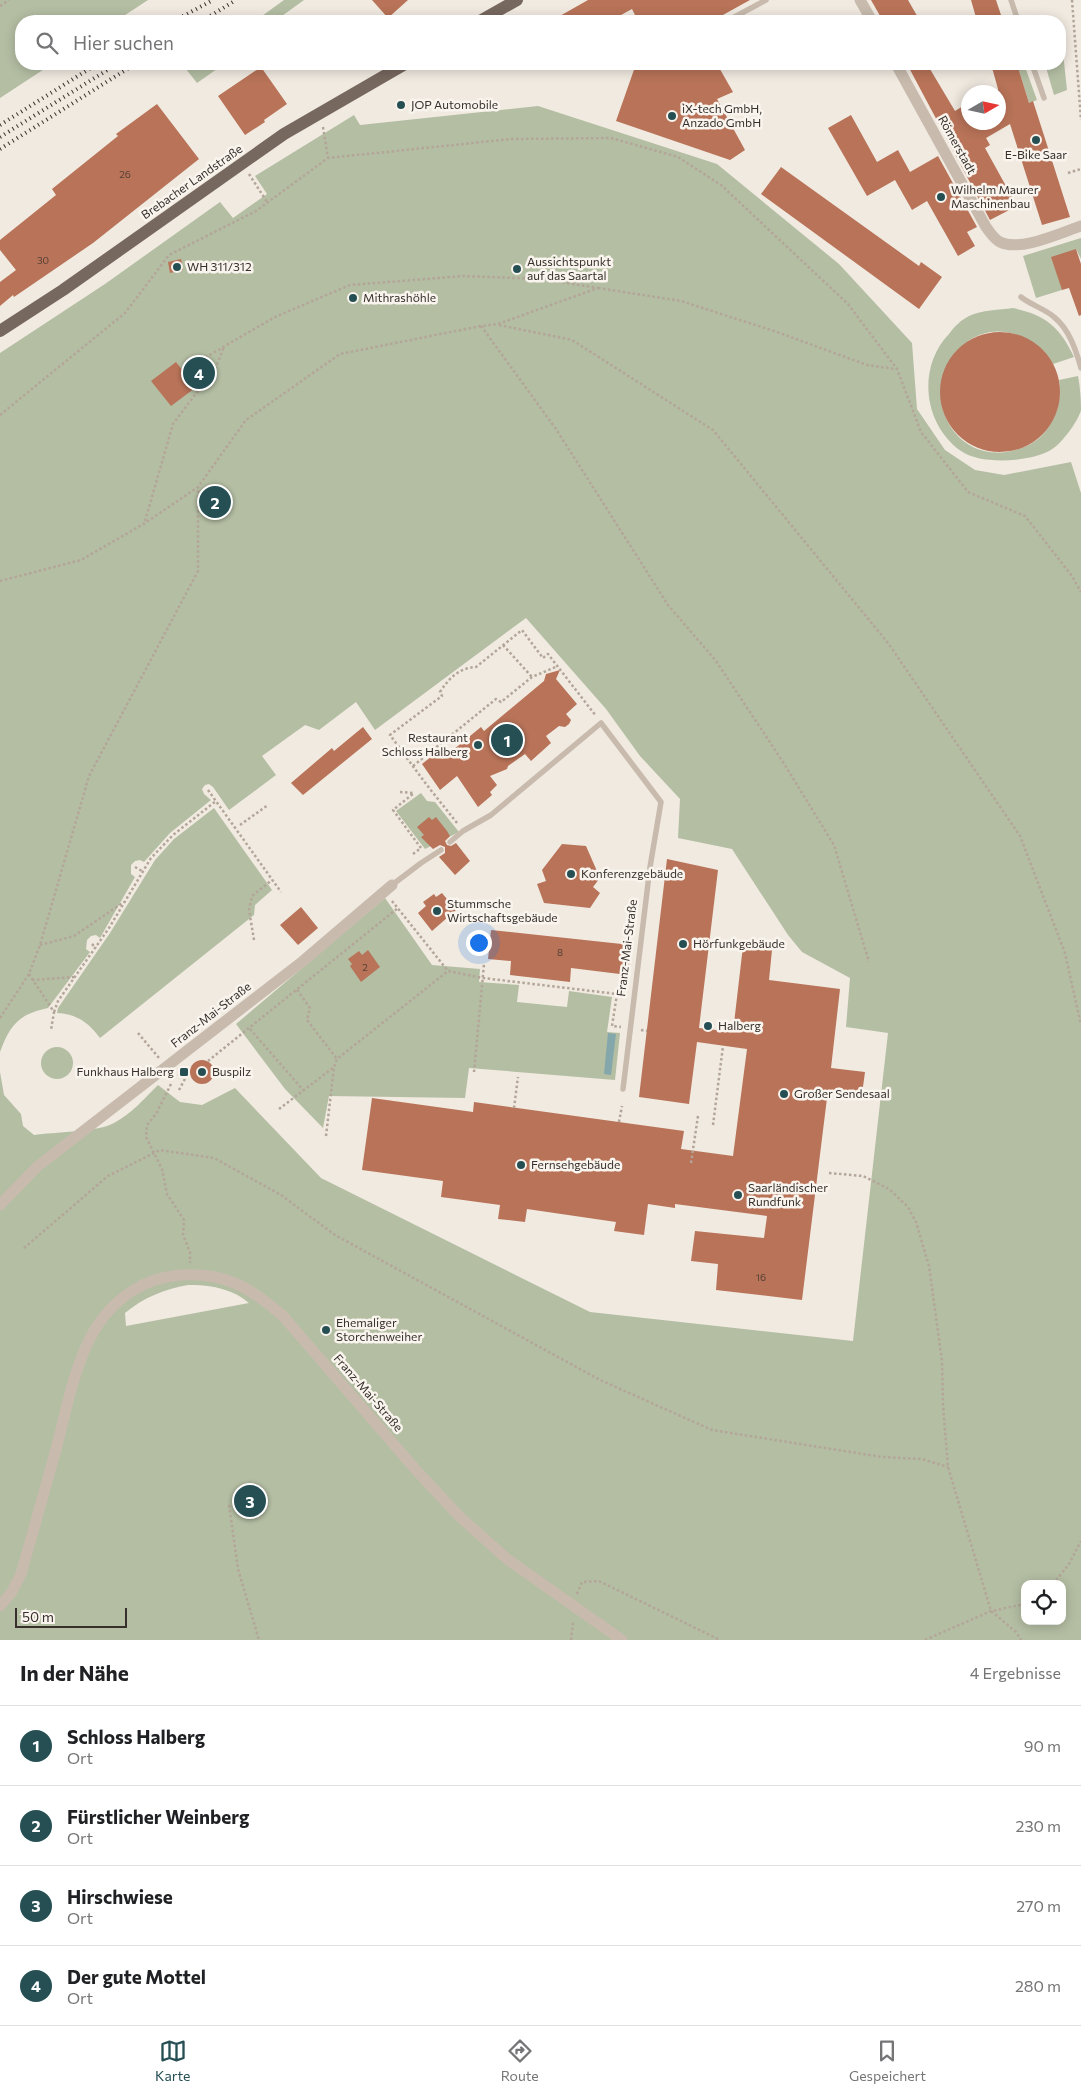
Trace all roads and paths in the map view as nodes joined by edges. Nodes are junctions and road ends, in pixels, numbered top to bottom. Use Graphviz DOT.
graph roads {
  1 [pos="9,0"];
  2 [pos="518,0"];
  3 [pos="766,0"];
  4 [pos="860,0"];
  5 [pos="1011,0"];
  6 [pos="1072,0"];
  7 [pos="0,6"];
  8 [pos="491,15"];
  9 [pos="738,15"];
  10 [pos="869,15"];
  11 [pos="1016,15"];
  12 [pos="395,70"];
  13 [pos="899,70"];
  14 [pos="1034,70"];
  15 [pos="1044,98"];
  16 [pos="320,113"];
  17 [pos="1081,120"];
  18 [pos="328,158"];
  19 [pos="1081,169"];
  20 [pos="1068,173"];
  21 [pos="251,178"];
  22 [pos="268,202"];
  23 [pos="1081,226"];
  24 [pos="598,288"];
  25 [pos="1021,297"];
  26 [pos="498,324"];
  27 [pos="480,326"];
  28 [pos="0,331"];
  29 [pos="224,347"];
  30 [pos="1081,368"];
  31 [pos="897,369"];
  32 [pos="193,373"];
  33 [pos="0,415"];
  34 [pos="198,487"];
  35 [pos="145,522"];
  36 [pos="0,581"];
  37 [pos="1081,592"];
  38 [pos="503,644"];
  39 [pos="558,666"];
  40 [pos="532,677"];
  41 [pos="601,723"];
  42 [pos="413,766"];
  43 [pos="208,790"];
  44 [pos="400,792"];
  45 [pos="216,802"];
  46 [pos="268,805"];
  47 [pos="240,825"];
  48 [pos="463,832"];
  49 [pos="450,842"];
  50 [pos="441,850"];
  51 [pos="408,859"];
  52 [pos="135,867"];
  53 [pos="142,871"];
  54 [pos="272,880"];
  55 [pos="389,888"];
  56 [pos="280,892"];
  57 [pos="125,902"];
  58 [pos="398,908"];
  59 [pos="254,940"];
  60 [pos="92,944"];
  61 [pos="40,946"];
  62 [pos="96,948"];
  63 [pos="869,962"];
  64 [pos="484,964"];
  65 [pos="448,972"];
  66 [pos="30,974"];
  67 [pos="75,977"];
  68 [pos="483,978"];
  69 [pos="31,980"];
  70 [pos="297,990"];
  71 [pos="54,1012"];
  72 [pos="0,1018"];
  73 [pos="1081,1025"];
  74 [pos="249,1029"];
  75 [pos="631,1029"];
  76 [pos="51,1030"];
  77 [pos="647,1031"];
  78 [pos="138,1033"];
  79 [pos="723,1046"];
  80 [pos="337,1059"];
  81 [pos="208,1061"];
  82 [pos="334,1066"];
  83 [pos="167,1067"];
  84 [pos="474,1072"];
  85 [pos="190,1074"];
  86 [pos="518,1077"];
  87 [pos="171,1084"];
  88 [pos="623,1089"];
  89 [pos="179,1090"];
  90 [pos="303,1090"];
  91 [pos="622,1106"];
  92 [pos="514,1108"];
  93 [pos="279,1109"];
  94 [pos="698,1116"];
  95 [pos="619,1122"];
  96 [pos="713,1125"];
  97 [pos="326,1136"];
  98 [pos="154,1153"];
  99 [pos="691,1162"];
  100 [pos="829,1173"];
  101 [pos="0,1205"];
  102 [pos="24,1248"];
  103 [pos="190,1263"];
  104 [pos="948,1467"];
  105 [pos="230,1505"];
  106 [pos="1081,1541"];
  107 [pos="1055,1580"];
  108 [pos="577,1596"];
  109 [pos="1021,1605"];
  110 [pos="0,1606"];
  111 [pos="573,1607"];
  112 [pos="991,1612"];
  113 [pos="259,1640"];
  114 [pos="571,1640"];
  115 [pos="622,1640"];
  116 [pos="720,1640"];
  117 [pos="925,1640"];
  118 [pos="1021,1640"];
  1 -- 7 [label="path"];
  2 -- 8 [label="main road"];
  3 -- 9 [label="lane"];
  4 -- 10 [label="street"];
  5 -- 11 [label="lane"];
  6 -- 17 [label="path"];
  12 -- 16 [label="main road, Brebacher Landstraße"];
  13 -- 23 [label="street, Römerstadt"];
  14 -- 15 [label="lane"];
  16 -- 18 [label="path"];
  16 -- 28 [label="main road, Brebacher Landstraße"];
  18 -- 22 [label="path"];
  18 -- 31 [label="path"];
  19 -- 20 [label="path"];
  21 -- 22 [label="path"];
  22 -- 33 [label="path"];
  24 -- 26 [label="path"];
  24 -- 29 [label="path"];
  24 -- 31 [label="path"];
  25 -- 30 [label="lane"];
  26 -- 27 [label="path"];
  26 -- 73 [label="path"];
  27 -- 34 [label="path"];
  27 -- 63 [label="path"];
  29 -- 32 [label="path"];
  29 -- 35 [label="path"];
  31 -- 37 [label="path"];
  34 -- 35 [label="path"];
  34 -- 61 [label="path"];
  35 -- 36 [label="path"];
  38 -- 39 [label="path"];
  38 -- 40 [label="path"];
  38 -- 42 [label="path"];
  39 -- 40 [label="path"];
  39 -- 41 [label="path"];
  40 -- 42 [label="path"];
  41 -- 48 [label="lane"];
  41 -- 75 [label="lane, Franz-Mai-Straße"];
  42 -- 48 [label="path"];
  43 -- 45 [label="path"];
  44 -- 51 [label="path"];
  45 -- 53 [label="path"];
  45 -- 54 [label="path"];
  46 -- 47 [label="path"];
  48 -- 49 [label="lane"];
  50 -- 55 [label="lane, Franz-Mai-Straße"];
  52 -- 53 [label="path"];
  53 -- 57 [label="path"];
  54 -- 56 [label="path"];
  54 -- 59 [label="path"];
  55 -- 58 [label="path"];
  55 -- 83 [label="street, Franz-Mai-Straße"];
  57 -- 61 [label="path"];
  57 -- 62 [label="path"];
  58 -- 65 [label="path"];
  58 -- 70 [label="path"];
  60 -- 62 [label="path"];
  61 -- 66 [label="path"];
  62 -- 67 [label="path"];
  64 -- 68 [label="path"];
  65 -- 68 [label="path"];
  65 -- 80 [label="path"];
  66 -- 69 [label="path"];
  66 -- 72 [label="path"];
  67 -- 69 [label="path"];
  67 -- 71 [label="path"];
  68 -- 75 [label="path"];
  68 -- 84 [label="path"];
  69 -- 71 [label="path"];
  70 -- 74 [label="path"];
  70 -- 80 [label="path"];
  71 -- 76 [label="path"];
  74 -- 81 [label="path"];
  74 -- 90 [label="path"];
  75 -- 77 [label="path"];
  75 -- 88 [label="lane, Franz-Mai-Straße"];
  78 -- 83 [label="path"];
  79 -- 96 [label="path"];
  80 -- 82 [label="path"];
  82 -- 90 [label="path"];
  82 -- 97 [label="path"];
  83 -- 101 [label="street, Franz-Mai-Straße"];
  85 -- 89 [label="path"];
  86 -- 92 [label="path"];
  87 -- 98 [label="path"];
  90 -- 93 [label="path"];
  91 -- 95 [label="path"];
  94 -- 99 [label="path"];
  98 -- 102 [label="path"];
  98 -- 103 [label="path"];
  98 -- 104 [label="path"];
  100 -- 104 [label="path"];
  104 -- 112 [label="path"];
  105 -- 113 [label="path"];
  106 -- 107 [label="path"];
  108 -- 116 [label="path"];
  109 -- 112 [label="path"];
  110 -- 111 [label="street, Franz-Mai-Straße"];
  111 -- 114 [label="path"];
  111 -- 115 [label="street, Franz-Mai-Straße"];
  112 -- 117 [label="path"];
  112 -- 118 [label="path"];
}
